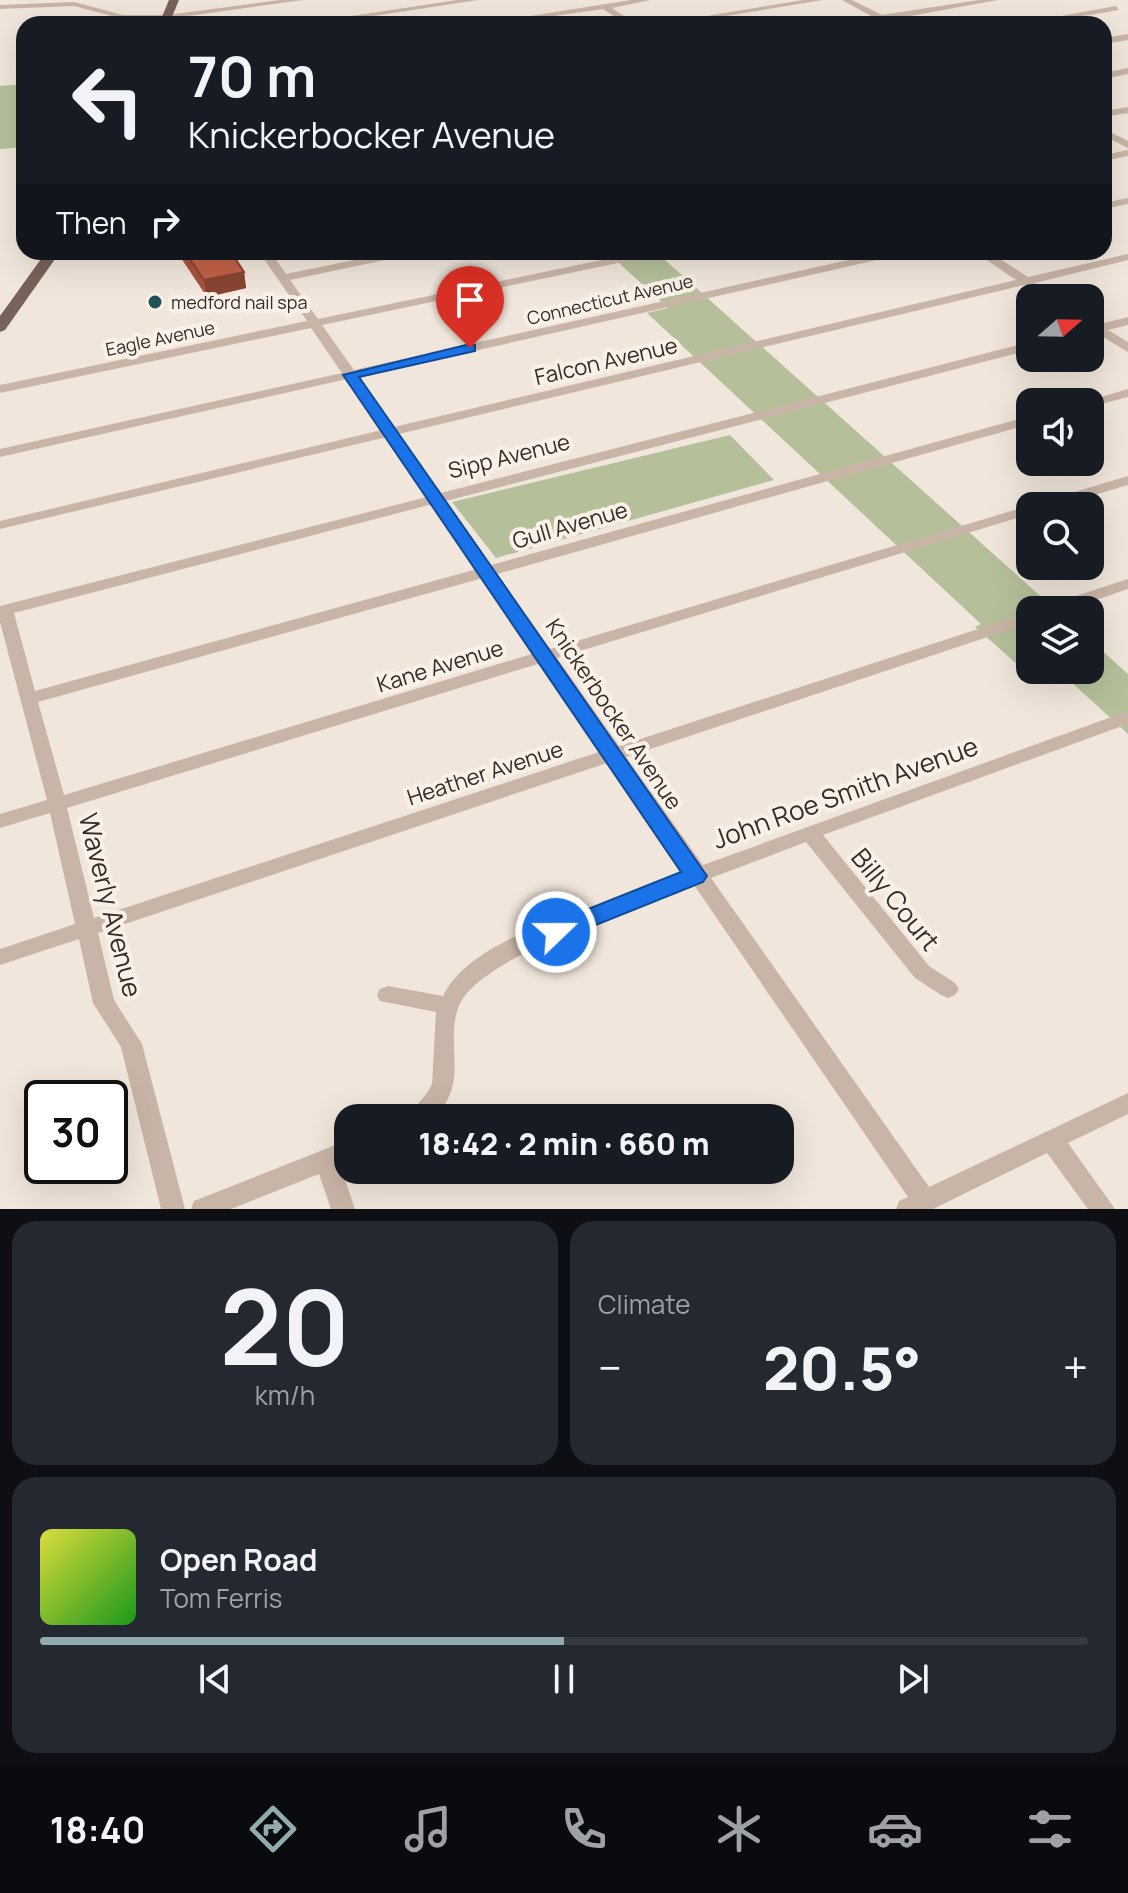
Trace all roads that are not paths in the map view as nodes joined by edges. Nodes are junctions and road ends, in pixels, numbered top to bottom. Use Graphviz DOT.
graph roads {
  1 [pos="299,0"];
  2 [pos="474,0"];
  3 [pos="594,0"];
  4 [pos="647,0"];
  5 [pos="819,0"];
  6 [pos="846,0"];
  7 [pos="994,0"];
  8 [pos="1096,0"];
  9 [pos="604,6"];
  10 [pos="0,7"];
  11 [pos="1116,8"];
  12 [pos="205,13"];
  13 [pos="1128,13"];
  14 [pos="119,16"];
  15 [pos="190,16"];
  16 [pos="208,16"];
  17 [pos="360,16"];
  18 [pos="537,16"];
  19 [pos="620,16"];
  20 [pos="714,16"];
  21 [pos="877,16"];
  22 [pos="894,16"];
  23 [pos="1068,16"];
  24 [pos="1128,257"];
  25 [pos="47,260"];
  26 [pos="271,260"];
  27 [pos="370,260"];
  28 [pos="618,260"];
  29 [pos="863,260"];
  30 [pos="993,260"];
  31 [pos="283,278"];
  32 [pos="1026,281"];
  33 [pos="1030,284"];
  34 [pos="1128,321"];
  35 [pos="315,324"];
  36 [pos="1104,325"];
  37 [pos="0,327"];
  38 [pos="1104,334"];
  39 [pos="1128,348"];
  40 [pos="1016,350"];
  41 [pos="350,375"];
  42 [pos="0,389"];
  43 [pos="1128,393"];
  44 [pos="1104,399"];
  45 [pos="1016,424"];
  46 [pos="391,433"];
  47 [pos="0,453"];
  48 [pos="1128,480"];
  49 [pos="1088,492"];
  50 [pos="434,499"];
  51 [pos="1016,513"];
  52 [pos="0,525"];
  53 [pos="487,571"];
  54 [pos="1128,584"];
  55 [pos="1092,596"];
  56 [pos="2,610"];
  57 [pos="1016,622"];
  58 [pos="546,656"];
  59 [pos="29,699"];
  60 [pos="1128,717"];
  61 [pos="614,756"];
  62 [pos="57,804"];
  63 [pos="0,821"];
  64 [pos="811,834"];
  65 [pos="695,876"];
  66 [pos="85,928"];
  67 [pos="0,957"];
  68 [pos="948,989"];
  69 [pos="388,995"];
  70 [pos="446,1005"];
  71 [pos="1128,1103"];
  72 [pos="436,1104"];
  73 [pos="1051,1140"];
  74 [pos="334,1157"];
  75 [pos="340,1184"];
  76 [pos="917,1205"];
  77 [pos="173,1209"];
  78 [pos="203,1209"];
  79 [pos="343,1209"];
  80 [pos="1103,1209"];
  1 -- 12 [label="street"];
  2 -- 17 [label="street"];
  3 -- 9 [label="street"];
  4 -- 9 [label="street"];
  5 -- 20 [label="street"];
  6 -- 21 [label="street"];
  7 -- 22 [label="street"];
  8 -- 11 [label="street"];
  9 -- 18 [label="street"];
  9 -- 19 [label="street"];
  10 -- 14 [label="street"];
  11 -- 13 [label="street"];
  11 -- 23 [label="street"];
  12 -- 15 [label="street"];
  12 -- 16 [label="street"];
  24 -- 32 [label="street, Falcon Avenue"];
  25 -- 37 [label="main road"];
  26 -- 31 [label="street, Knickerbocker Avenue"];
  27 -- 31 [label="street"];
  28 -- 35 [label="street, Eagle Avenue"];
  29 -- 41 [label="street, Connecticut Avenue"];
  30 -- 32 [label="street"];
  31 -- 35 [label="street, Knickerbocker Avenue"];
  32 -- 33 [label="street"];
  32 -- 46 [label="street, Falcon Avenue"];
  34 -- 36 [label="street"];
  35 -- 41 [label="street, Knickerbocker Avenue"];
  35 -- 42 [label="street, Eagle Avenue"];
  38 -- 39 [label="street"];
  40 -- 50 [label="street, Sipp Avenue"];
  41 -- 46 [label="street, Knickerbocker Avenue"];
  41 -- 47 [label="street, Connecticut Avenue"];
  43 -- 44 [label="street"];
  45 -- 53 [label="street, Gull Avenue"];
  46 -- 50 [label="street, Knickerbocker Avenue"];
  46 -- 52 [label="street, Falcon Avenue"];
  48 -- 49 [label="street"];
  50 -- 53 [label="street, Knickerbocker Avenue"];
  50 -- 56 [label="street, Sipp Avenue"];
  51 -- 58 [label="street, Kane Avenue"];
  53 -- 58 [label="street, Knickerbocker Avenue"];
  53 -- 59 [label="street, Gull Avenue"];
  54 -- 55 [label="street"];
  56 -- 59 [label="street, Waverly Avenue"];
  57 -- 61 [label="street, Heather Avenue"];
  58 -- 61 [label="street, Knickerbocker Avenue"];
  58 -- 62 [label="street, Kane Avenue"];
  59 -- 62 [label="street, Waverly Avenue"];
  60 -- 64 [label="street, John Roe Smith Avenue"];
  61 -- 65 [label="street, Knickerbocker Avenue"];
  61 -- 66 [label="street, Heather Avenue"];
  62 -- 63 [label="street, Kane Avenue"];
  62 -- 66 [label="street, Waverly Avenue"];
  64 -- 65 [label="street, John Roe Smith Avenue"];
  64 -- 68 [label="street, Billy Court"];
  65 -- 70 [label="street, John Roe Smith Avenue"];
  65 -- 76 [label="street, Knickerbocker Avenue"];
  66 -- 67 [label="street, Heather Avenue"];
  66 -- 77 [label="street, Waverly Avenue"];
  69 -- 70 [label="street"];
  70 -- 72 [label="street"];
  71 -- 73 [label="street"];
  73 -- 76 [label="street"];
  73 -- 80 [label="street"];
  74 -- 78 [label="street"];
  75 -- 79 [label="street"];
}
